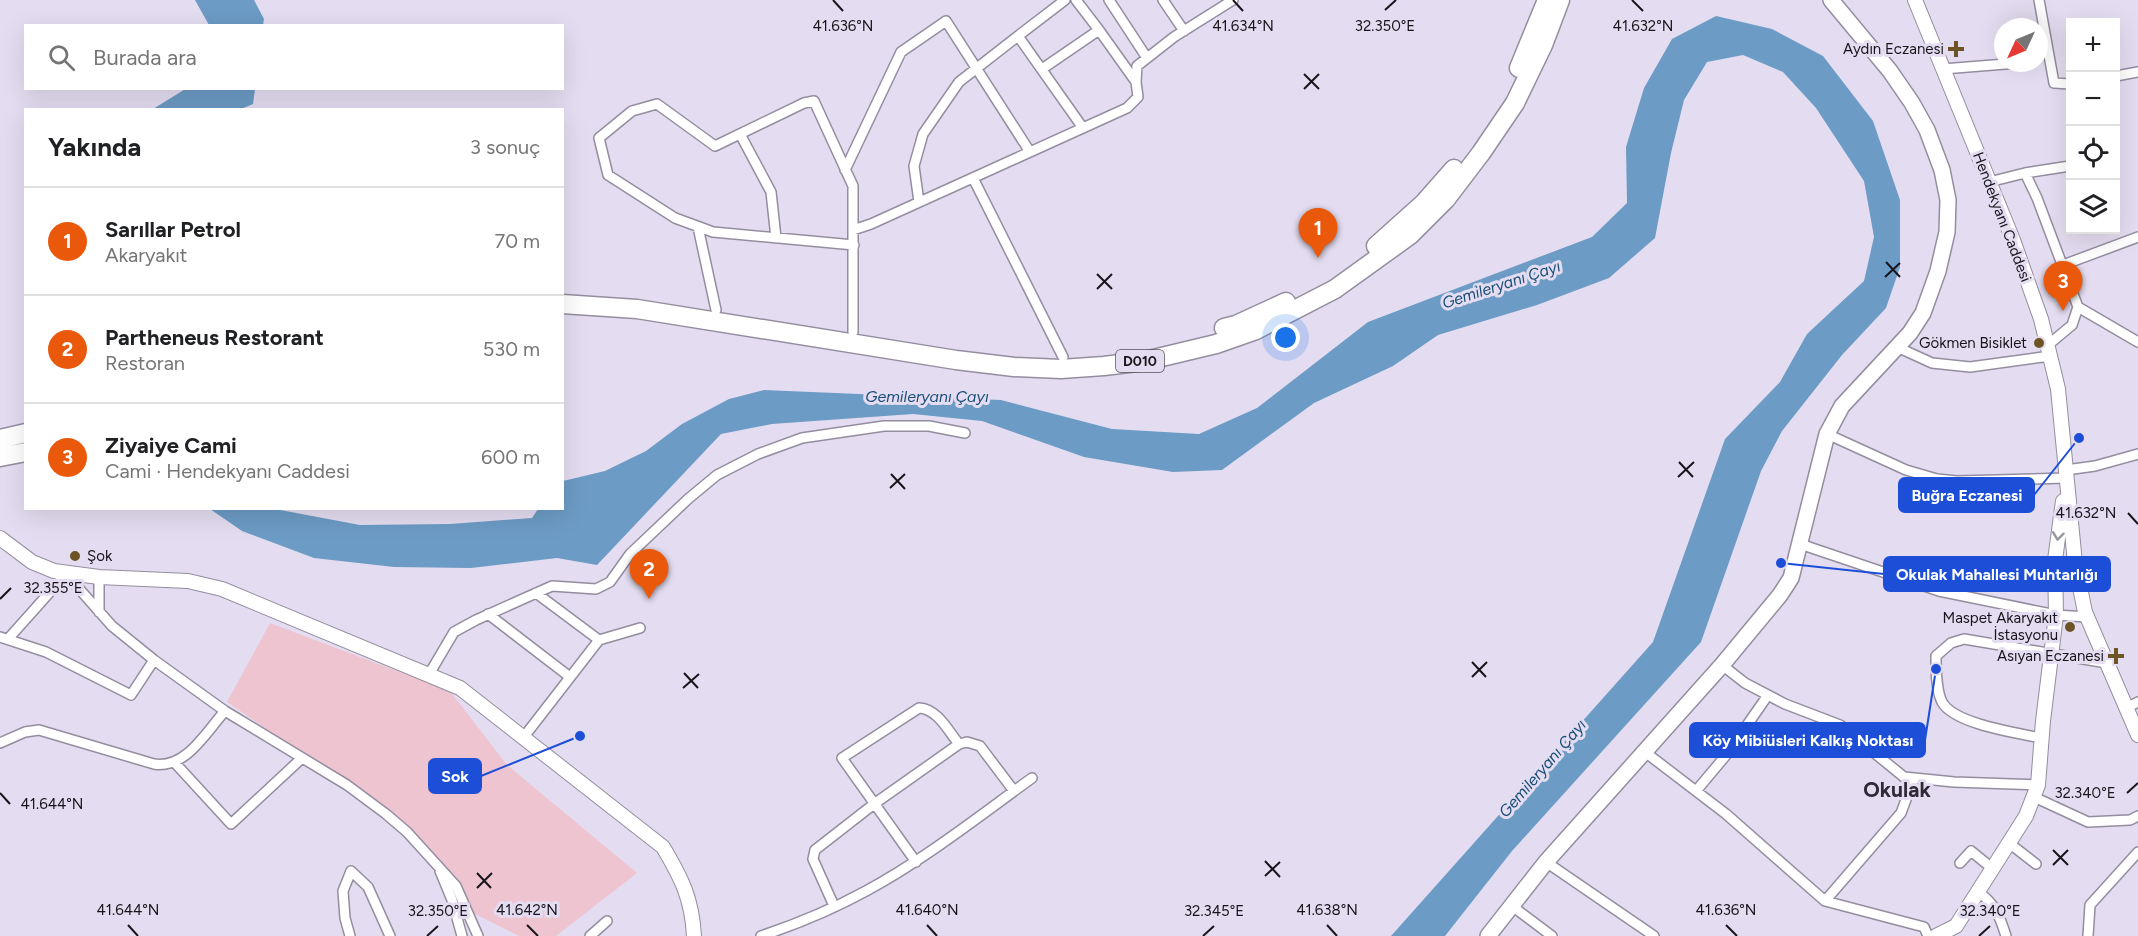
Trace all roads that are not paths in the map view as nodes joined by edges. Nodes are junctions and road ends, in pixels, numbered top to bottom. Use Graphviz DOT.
graph roads {
  1 [pos="1065,0"];
  2 [pos="1076,0"];
  3 [pos="1109,0"];
  4 [pos="1163,0"];
  5 [pos="1233,0"];
  6 [pos="1547,0"];
  7 [pos="1560,0"];
  8 [pos="1832,0"];
  9 [pos="1915,0"];
  10 [pos="2039,0"];
  11 [pos="1221,3"];
  12 [pos="1099,30"];
  13 [pos="1184,31"];
  14 [pos="1018,36"];
  15 [pos="1147,58"];
  16 [pos="2049,60"];
  17 [pos="1994,65"];
  18 [pos="976,69"];
  19 [pos="1042,69"];
  20 [pos="1943,69"];
  21 [pos="2138,72"];
  22 [pos="2120,75"];
  23 [pos="1136,82"];
  24 [pos="2066,84"];
  25 [pos="1083,128"];
  26 [pos="740,134"];
  27 [pos="1030,152"];
  28 [pos="2066,166"];
  29 [pos="845,170"];
  30 [pos="2025,173"];
  31 [pos="973,178"];
  32 [pos="1989,182"];
  33 [pos="919,202"];
  34 [pos="698,227"];
  35 [pos="853,230"];
  36 [pos="2138,237"];
  37 [pos="776,238"];
  38 [pos="854,245"];
  39 [pos="2063,265"];
  40 [pos="564,292"];
  41 [pos="564,304"];
  42 [pos="2078,307"];
  43 [pos="716,310"];
  44 [pos="853,332"];
  45 [pos="2138,342"];
  46 [pos="1897,347"];
  47 [pos="2049,350"];
  48 [pos="1064,357"];
  49 [pos="24,433"];
  50 [pos="965,433"];
  51 [pos="1827,434"];
  52 [pos="0,439"];
  53 [pos="24,452"];
  54 [pos="2138,454"];
  55 [pos="0,457"];
  56 [pos="2066,474"];
  57 [pos="0,538"];
  58 [pos="1800,544"];
  59 [pos="66,574"];
  60 [pos="99,577"];
  61 [pos="536,593"];
  62 [pos="99,612"];
  63 [pos="488,614"];
  64 [pos="2056,615"];
  65 [pos="2087,617"];
  66 [pos="640,628"];
  67 [pos="4,638"];
  68 [pos="599,640"];
  69 [pos="2051,653"];
  70 [pos="154,660"];
  71 [pos="2107,663"];
  72 [pos="1722,665"];
  73 [pos="428,676"];
  74 [pos="570,677"];
  75 [pos="1768,695"];
  76 [pos="2132,705"];
  77 [pos="225,711"];
  78 [pos="2138,735"];
  79 [pos="523,738"];
  80 [pos="2041,738"];
  81 [pos="0,743"];
  82 [pos="959,744"];
  83 [pos="1645,752"];
  84 [pos="302,758"];
  85 [pos="175,763"];
  86 [pos="1032,778"];
  87 [pos="1914,778"];
  88 [pos="1014,791"];
  89 [pos="1696,791"];
  90 [pos="2036,791"];
  91 [pos="874,804"];
  92 [pos="2138,816"];
  93 [pos="2009,843"];
  94 [pos="2138,852"];
  95 [pos="915,862"];
  96 [pos="1546,862"];
  97 [pos="437,863"];
  98 [pos="1960,863"];
  99 [pos="2036,864"];
  100 [pos="1993,869"];
  101 [pos="1978,892"];
  102 [pos="1825,900"];
  103 [pos="834,906"];
  104 [pos="1512,906"];
  105 [pos="607,921"];
  106 [pos="1946,934"];
  107 [pos="350,936"];
  108 [pos="390,936"];
  109 [pos="462,936"];
  110 [pos="478,936"];
  111 [pos="590,936"];
  112 [pos="694,936"];
  113 [pos="763,936"];
  114 [pos="1488,936"];
  115 [pos="1552,936"];
  116 [pos="1654,936"];
  117 [pos="1928,936"];
  118 [pos="2006,936"];
  119 [pos="2088,936"];
  1 -- 14 [label="street"];
  2 -- 12 [label="street"];
  3 -- 15 [label="street"];
  4 -- 13 [label="street"];
  5 -- 11 [label="street"];
  6 -- 48 [label="highway, D010"];
  7 -- 41 [label="highway, D010"];
  8 -- 46 [label="main road"];
  9 -- 20 [label="street, Hendekyanı Caddesi"];
  10 -- 16 [label="street"];
  11 -- 13 [label="street"];
  12 -- 19 [label="street"];
  12 -- 23 [label="street"];
  13 -- 15 [label="street"];
  14 -- 18 [label="street"];
  14 -- 19 [label="street"];
  15 -- 23 [label="street"];
  16 -- 24 [label="street"];
  17 -- 20 [label="street"];
  18 -- 27 [label="street"];
  18 -- 29 [label="street"];
  18 -- 33 [label="street"];
  19 -- 25 [label="street"];
  20 -- 32 [label="street, Hendekyanı Caddesi"];
  21 -- 22 [label="street"];
  23 -- 25 [label="street"];
  25 -- 27 [label="street"];
  26 -- 29 [label="street"];
  26 -- 34 [label="street"];
  26 -- 37 [label="street"];
  27 -- 31 [label="street"];
  28 -- 30 [label="street"];
  29 -- 35 [label="street"];
  30 -- 32 [label="street"];
  30 -- 39 [label="street"];
  31 -- 33 [label="street"];
  31 -- 48 [label="street"];
  32 -- 47 [label="street, Hendekyanı Caddesi"];
  33 -- 35 [label="street"];
  34 -- 37 [label="street"];
  34 -- 43 [label="street"];
  35 -- 38 [label="street"];
  36 -- 39 [label="street"];
  37 -- 38 [label="street"];
  38 -- 44 [label="street"];
  39 -- 42 [label="street"];
  40 -- 43 [label="highway, D010"];
  42 -- 45 [label="street"];
  42 -- 47 [label="street"];
  43 -- 44 [label="highway, D010"];
  44 -- 48 [label="highway, D010"];
  46 -- 47 [label="street"];
  46 -- 51 [label="main road"];
  47 -- 56 [label="street, Hendekyanı Caddesi"];
  49 -- 52 [label="highway"];
  50 -- 61 [label="street"];
  51 -- 56 [label="street"];
  51 -- 58 [label="main road"];
  53 -- 55 [label="highway"];
  54 -- 56 [label="street"];
  56 -- 64 [label="street, one-way"];
  56 -- 65 [label="street"];
  57 -- 59 [label="street"];
  58 -- 64 [label="street"];
  58 -- 72 [label="main road"];
  59 -- 60 [label="street"];
  59 -- 62 [label="street"];
  59 -- 67 [label="street"];
  60 -- 62 [label="street"];
  60 -- 73 [label="street"];
  61 -- 63 [label="street"];
  61 -- 68 [label="street"];
  62 -- 70 [label="street"];
  63 -- 73 [label="street"];
  63 -- 74 [label="street"];
  64 -- 65 [label="street"];
  64 -- 69 [label="street"];
  65 -- 71 [label="street"];
  66 -- 68 [label="street"];
  67 -- 70 [label="street"];
  68 -- 74 [label="street"];
  69 -- 71 [label="street"];
  69 -- 80 [label="street"];
  69 -- 80 [label="street"];
  70 -- 77 [label="street"];
  71 -- 76 [label="street"];
  72 -- 75 [label="street"];
  72 -- 83 [label="main road"];
  73 -- 79 [label="street"];
  74 -- 79 [label="street"];
  75 -- 87 [label="street"];
  75 -- 89 [label="street"];
  76 -- 78 [label="street"];
  77 -- 84 [label="street"];
  77 -- 85 [label="street"];
  79 -- 112 [label="street"];
  80 -- 90 [label="street"];
  81 -- 85 [label="street"];
  82 -- 88 [label="street"];
  82 -- 91 [label="street"];
  82 -- 91 [label="street"];
  83 -- 89 [label="street"];
  83 -- 96 [label="main road"];
  84 -- 85 [label="street"];
  84 -- 97 [label="street"];
  86 -- 88 [label="street"];
  87 -- 90 [label="street"];
  87 -- 102 [label="street"];
  88 -- 95 [label="street"];
  89 -- 102 [label="street"];
  90 -- 92 [label="street"];
  90 -- 93 [label="street"];
  91 -- 95 [label="street"];
  91 -- 103 [label="street"];
  93 -- 99 [label="street"];
  93 -- 100 [label="street"];
  94 -- 119 [label="street"];
  95 -- 103 [label="street"];
  96 -- 104 [label="main road"];
  96 -- 116 [label="street"];
  97 -- 109 [label="street"];
  97 -- 110 [label="street"];
  98 -- 100 [label="street"];
  100 -- 101 [label="street"];
  101 -- 106 [label="street"];
  101 -- 118 [label="street"];
  102 -- 117 [label="street"];
  103 -- 113 [label="street"];
  104 -- 114 [label="main road"];
  104 -- 115 [label="street"];
  105 -- 111 [label="street"];
  107 -- 108 [label="street"];
}
